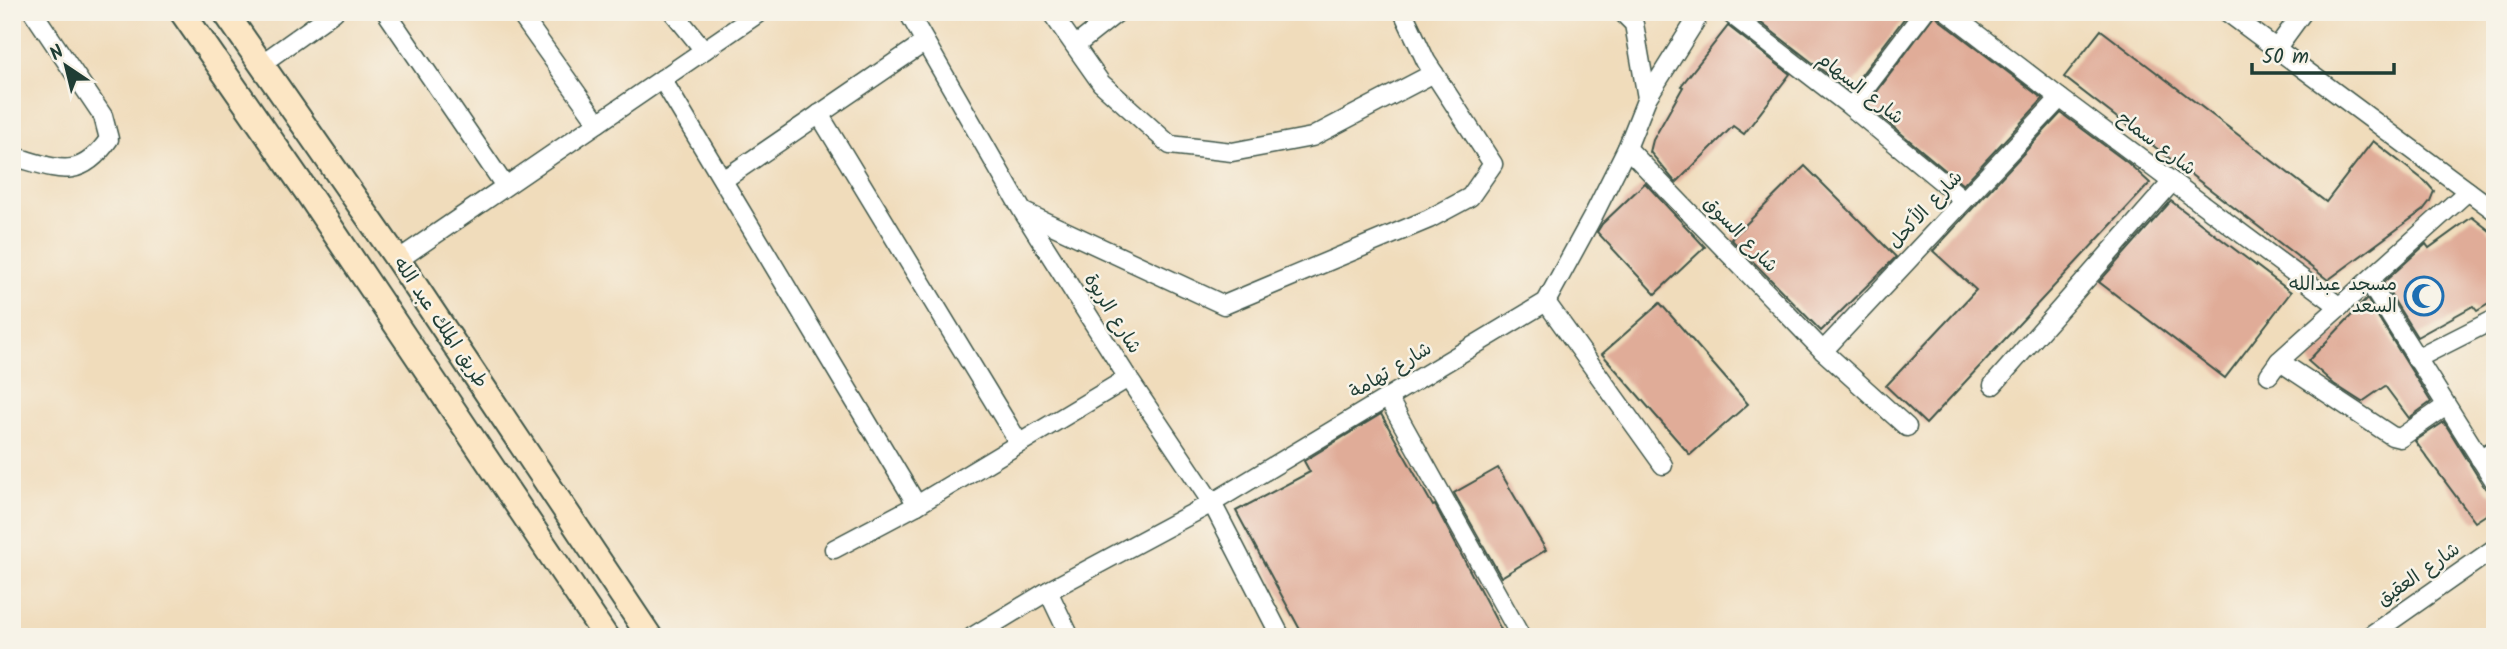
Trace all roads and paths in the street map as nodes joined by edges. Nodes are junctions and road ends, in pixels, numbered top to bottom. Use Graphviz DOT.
graph roads {
  1 [pos="33,12"];
  2 [pos="181,12"];
  3 [pos="225,12"];
  4 [pos="334,12"];
  5 [pos="386,12"];
  6 [pos="519,12"];
  7 [pos="673,12"];
  8 [pos="760,12"];
  9 [pos="908,12"];
  10 [pos="1051,12"];
  11 [pos="1118,12"];
  12 [pos="1403,12"];
  13 [pos="1622,12"];
  14 [pos="1701,12"];
  15 [pos="1728,12"];
  16 [pos="1924,12"];
  17 [pos="1948,12"];
  18 [pos="2227,12"];
  19 [pos="2303,12"];
  20 [pos="925,43"];
  21 [pos="1075,46"];
  22 [pos="2276,49"];
  23 [pos="704,50"];
  24 [pos="261,64"];
  25 [pos="1434,73"];
  26 [pos="662,79"];
  27 [pos="1647,97"];
  28 [pos="2060,98"];
  29 [pos="1851,107"];
  30 [pos="819,114"];
  31 [pos="598,123"];
  32 [pos="1627,148"];
  33 [pos="12,156"];
  34 [pos="723,180"];
  35 [pos="2172,182"];
  36 [pos="505,186"];
  37 [pos="2468,191"];
  38 [pos="1964,200"];
  39 [pos="2495,211"];
  40 [pos="1023,212"];
  41 [pos="398,260"];
  42 [pos="2369,282"];
  43 [pos="1546,302"];
  44 [pos="2340,307"];
  45 [pos="2495,319"];
  46 [pos="1823,351"];
  47 [pos="2416,359"];
  48 [pos="1128,378"];
  49 [pos="1993,385"];
  50 [pos="1388,398"];
  51 [pos="2446,406"];
  52 [pos="1907,427"];
  53 [pos="1019,443"];
  54 [pos="2487,454"];
  55 [pos="1663,466"];
  56 [pos="2495,482"];
  57 [pos="1212,503"];
  58 [pos="917,505"];
  59 [pos="2495,548"];
  60 [pos="834,550"];
  61 [pos="1048,591"];
  62 [pos="606,637"];
  63 [pos="650,637"];
  64 [pos="972,637"];
  65 [pos="1070,637"];
  66 [pos="1281,637"];
  67 [pos="1521,637"];
  68 [pos="2368,637"];
  1 -- 33 [label="street"];
  2 -- 62 [label="main road, طريق الملك عبد الله"];
  3 -- 24 [label="main road, طريق الملك عبد الله"];
  4 -- 24 [label="street"];
  5 -- 36 [label="street"];
  6 -- 31 [label="street"];
  7 -- 23 [label="street"];
  8 -- 23 [label="street"];
  9 -- 20 [label="street, شارع الربوة"];
  10 -- 21 [label="street"];
  11 -- 21 [label="street"];
  12 -- 25 [label="street"];
  13 -- 27 [label="street"];
  14 -- 27 [label="street"];
  15 -- 29 [label="street, شارع السهام"];
  16 -- 29 [label="street"];
  17 -- 28 [label="street, شارع سماح"];
  18 -- 22 [label="street"];
  19 -- 22 [label="street"];
  20 -- 30 [label="street"];
  20 -- 40 [label="street, شارع الربوة"];
  21 -- 25 [label="street"];
  22 -- 37 [label="street"];
  23 -- 26 [label="street"];
  24 -- 41 [label="main road, طريق الملك عبد الله"];
  25 -- 40 [label="street"];
  26 -- 31 [label="street"];
  26 -- 34 [label="street"];
  27 -- 32 [label="street"];
  28 -- 35 [label="street, شارع سماح"];
  28 -- 38 [label="street, شارع الأكحل"];
  29 -- 38 [label="street, شارع السهام"];
  30 -- 34 [label="street"];
  30 -- 53 [label="street"];
  31 -- 36 [label="street"];
  32 -- 43 [label="street"];
  32 -- 46 [label="street, شارع السوق"];
  34 -- 58 [label="street"];
  35 -- 44 [label="street, شارع سماح"];
  35 -- 49 [label="street"];
  36 -- 41 [label="street"];
  37 -- 39 [label="street"];
  37 -- 42 [label="street"];
  38 -- 46 [label="street, شارع الأكحل"];
  40 -- 48 [label="street, شارع الربوة"];
  41 -- 63 [label="main road, طريق الملك عبد الله"];
  42 -- 44 [label="street"];
  42 -- 47 [label="street"];
  43 -- 50 [label="street, شارع تهامة"];
  43 -- 55 [label="street"];
  44 -- 51 [label="street"];
  45 -- 47 [label="street"];
  46 -- 52 [label="street, شارع السوق"];
  47 -- 51 [label="street"];
  48 -- 53 [label="street"];
  48 -- 57 [label="street, شارع الربوة"];
  50 -- 57 [label="street, شارع تهامة"];
  50 -- 67 [label="street"];
  51 -- 54 [label="street"];
  53 -- 58 [label="street"];
  54 -- 56 [label="street"];
  57 -- 61 [label="street, شارع تهامة"];
  57 -- 66 [label="street, شارع الربوة"];
  58 -- 60 [label="street"];
  59 -- 68 [label="street, شارع العقيق"];
  61 -- 64 [label="street, شارع تهامة"];
  61 -- 65 [label="street"];
}
